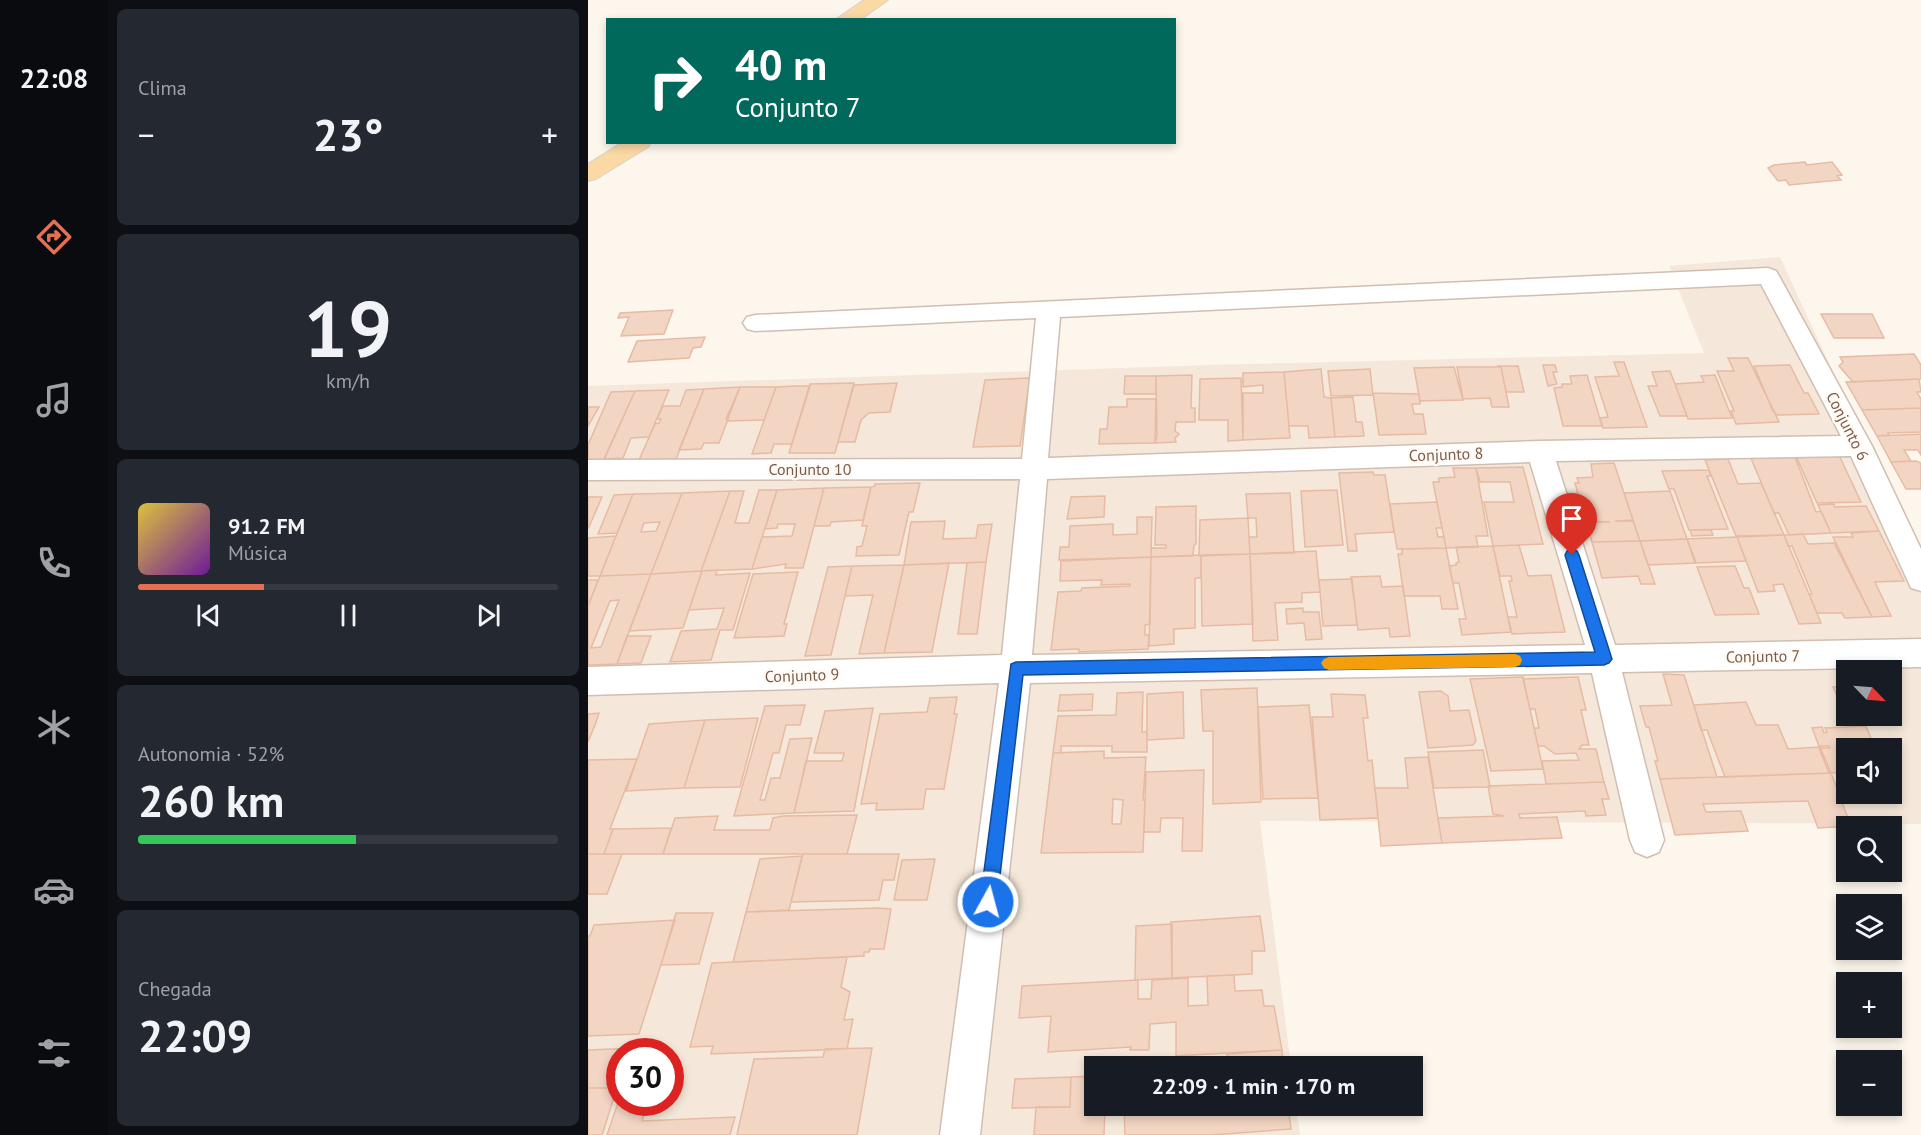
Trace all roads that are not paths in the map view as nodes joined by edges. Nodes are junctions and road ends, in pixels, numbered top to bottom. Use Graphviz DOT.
graph roads {
  1 [pos="878,0"];
  2 [pos="848,18"];
  3 [pos="637,144"];
  4 [pos="588,174"];
  5 [pos="1048,309"];
  6 [pos="755,323"];
  7 [pos="1859,446"];
  8 [pos="1540,451"];
  9 [pos="1032,469"];
  10 [pos="588,470"];
  11 [pos="1921,579"];
  12 [pos="1921,653"];
  13 [pos="1604,659"];
  14 [pos="1016,669"];
  15 [pos="588,681"];
  16 [pos="1647,840"];
  17 [pos="960,1135"];
  1 -- 2 [label="main road"];
  3 -- 4 [label="main road"];
  5 -- 6 [label="street"];
  5 -- 7 [label="street, Conjunto 6"];
  5 -- 9 [label="street"];
  7 -- 8 [label="street, Conjunto 8"];
  7 -- 11 [label="street, Conjunto 6"];
  8 -- 9 [label="street, Conjunto 8"];
  8 -- 13 [label="street"];
  9 -- 10 [label="street, Conjunto 10"];
  9 -- 14 [label="street"];
  12 -- 13 [label="street, Conjunto 7"];
  13 -- 14 [label="street, Conjunto 7"];
  13 -- 16 [label="street"];
  14 -- 15 [label="street, Conjunto 9"];
  14 -- 17 [label="street"];
}
